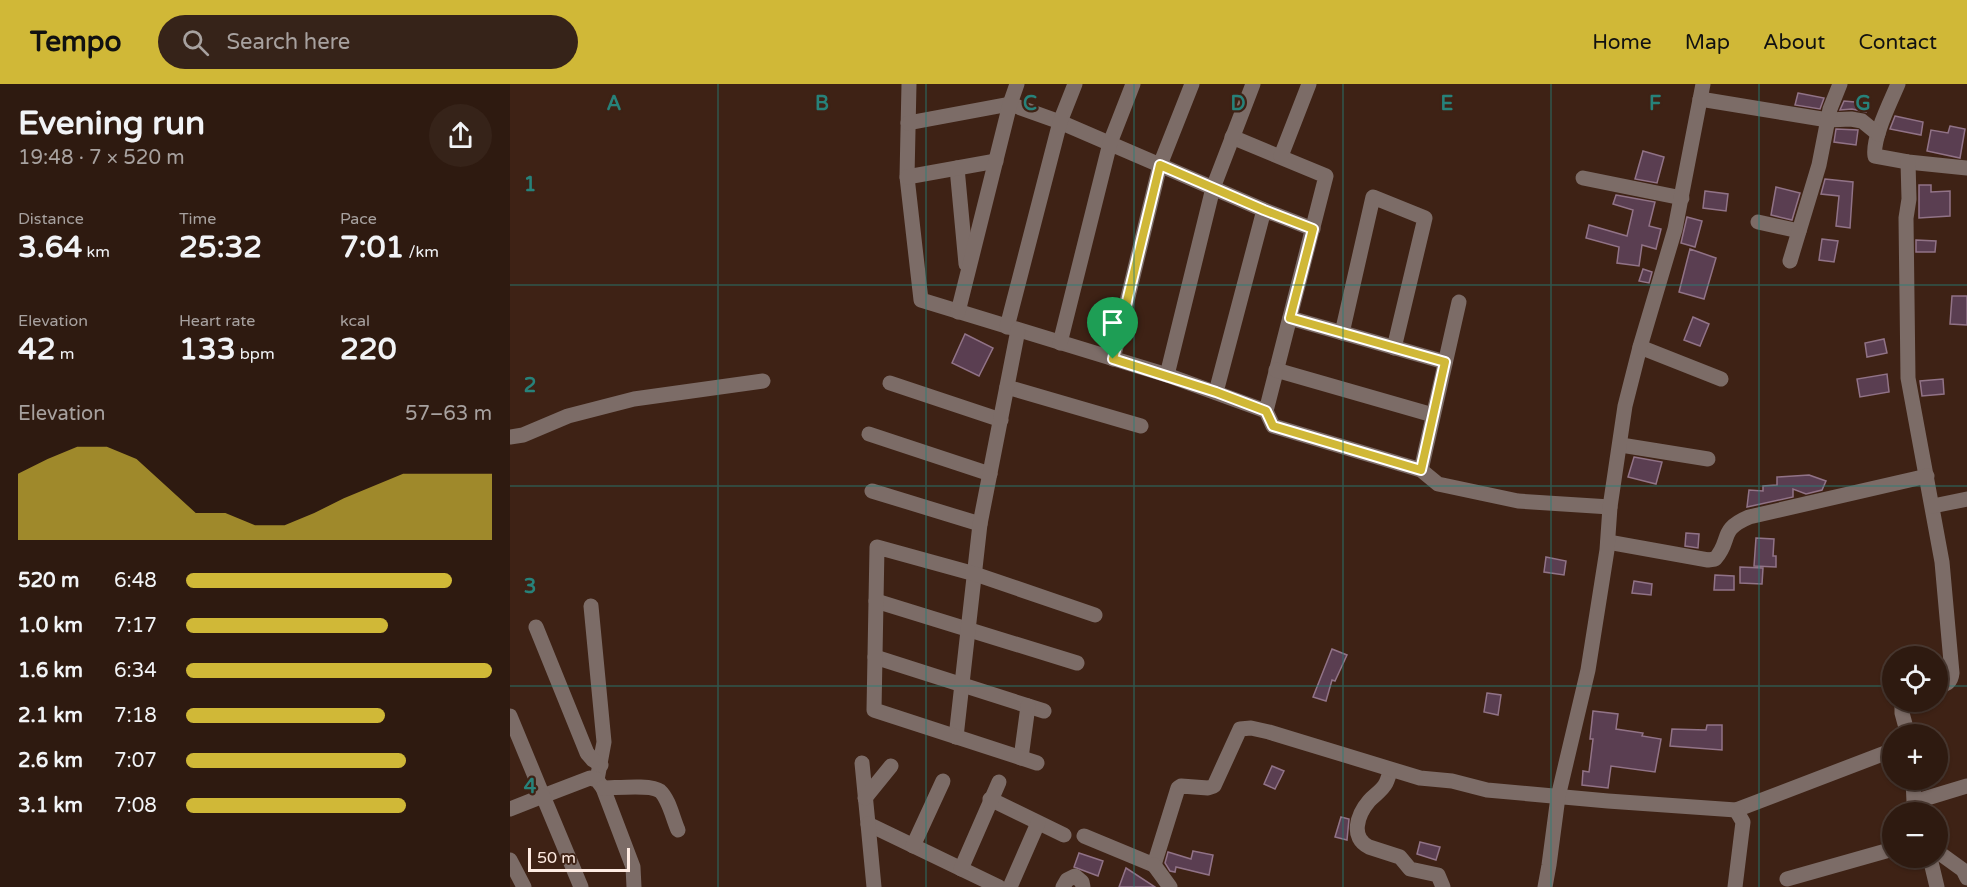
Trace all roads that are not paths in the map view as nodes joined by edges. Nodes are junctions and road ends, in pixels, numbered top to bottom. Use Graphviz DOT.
graph roads {
  1 [pos="909,84"];
  2 [pos="1017,84"];
  3 [pos="1075,84"];
  4 [pos="1133,84"];
  5 [pos="1192,84"];
  6 [pos="1253,84"];
  7 [pos="1309,84"];
  8 [pos="1840,84"];
  9 [pos="1898,84"];
  10 [pos="1702,92"];
  11 [pos="1010,104"];
  12 [pos="1827,120"];
  13 [pos="1060,122"];
  14 [pos="908,123"];
  15 [pos="1878,134"];
  16 [pos="1233,137"];
  17 [pos="1110,143"];
  18 [pos="1281,156"];
  19 [pos="996,161"];
  20 [pos="1908,162"];
  21 [pos="1160,165"];
  22 [pos="957,168"];
  23 [pos="1967,168"];
  24 [pos="907,177"];
  25 [pos="1582,178"];
  26 [pos="1213,188"];
  27 [pos="1682,198"];
  28 [pos="1264,210"];
  29 [pos="1758,222"];
  30 [pos="1313,229"];
  31 [pos="1799,231"];
  32 [pos="1790,261"];
  33 [pos="967,278"];
  34 [pos="1459,302"];
  35 [pos="958,312"];
  36 [pos="1290,318"];
  37 [pos="1013,329"];
  38 [pos="1342,333"];
  39 [pos="1060,343"];
  40 [pos="1640,347"];
  41 [pos="1394,348"];
  42 [pos="1113,359"];
  43 [pos="1445,362"];
  44 [pos="1276,369"];
  45 [pos="1167,375"];
  46 [pos="1721,379"];
  47 [pos="763,381"];
  48 [pos="890,383"];
  49 [pos="1007,387"];
  50 [pos="1216,392"];
  51 [pos="1266,411"];
  52 [pos="1433,415"];
  53 [pos="1000,420"];
  54 [pos="1142,426"];
  55 [pos="869,434"];
  56 [pos="510,437"];
  57 [pos="1621,445"];
  58 [pos="1708,459"];
  59 [pos="1421,470"];
  60 [pos="990,474"];
  61 [pos="1926,476"];
  62 [pos="872,491"];
  63 [pos="1967,499"];
  64 [pos="1933,506"];
  65 [pos="1610,507"];
  66 [pos="980,525"];
  67 [pos="1608,542"];
  68 [pos="975,574"];
  69 [pos="876,601"];
  70 [pos="591,606"];
  71 [pos="1095,615"];
  72 [pos="536,627"];
  73 [pos="968,630"];
  74 [pos="875,657"];
  75 [pos="1077,663"];
  76 [pos="1967,680"];
  77 [pos="1948,682"];
  78 [pos="1948,684"];
  79 [pos="962,685"];
  80 [pos="1028,706"];
  81 [pos="1044,711"];
  82 [pos="510,716"];
  83 [pos="956,736"];
  84 [pos="1882,754"];
  85 [pos="1021,758"];
  86 [pos="862,763"];
  87 [pos="1037,763"];
  88 [pos="891,766"];
  89 [pos="1391,770"];
  90 [pos="600,778"];
  91 [pos="943,781"];
  92 [pos="999,782"];
  93 [pos="1967,786"];
  94 [pos="543,796"];
  95 [pos="1558,797"];
  96 [pos="865,798"];
  97 [pos="990,799"];
  98 [pos="1930,802"];
  99 [pos="510,809"];
  100 [pos="1737,810"];
  101 [pos="1038,823"];
  102 [pos="868,824"];
  103 [pos="678,830"];
  104 [pos="1064,835"];
  105 [pos="1084,836"];
  106 [pos="913,846"];
  107 [pos="1882,852"];
  108 [pos="1948,859"];
  109 [pos="510,860"];
  110 [pos="1154,866"];
  111 [pos="1932,868"];
  112 [pos="961,869"];
  113 [pos="1967,878"];
  114 [pos="1787,879"];
  115 [pos="875,886"];
  116 [pos="524,887"];
  117 [pos="581,887"];
  118 [pos="634,887"];
  119 [pos="999,887"];
  120 [pos="1010,887"];
  121 [pos="1064,887"];
  122 [pos="1083,887"];
  123 [pos="1170,887"];
  124 [pos="1443,887"];
  125 [pos="1545,887"];
  126 [pos="1735,887"];
  127 [pos="1937,887"];
  1 -- 14 [label="street"];
  2 -- 11 [label="street"];
  3 -- 13 [label="street"];
  4 -- 17 [label="street"];
  5 -- 21 [label="street"];
  6 -- 16 [label="street"];
  7 -- 18 [label="street"];
  8 -- 12 [label="street"];
  9 -- 15 [label="street"];
  10 -- 12 [label="street"];
  10 -- 27 [label="street"];
  11 -- 13 [label="street"];
  11 -- 14 [label="street"];
  11 -- 19 [label="street"];
  12 -- 15 [label="street"];
  12 -- 31 [label="street"];
  13 -- 17 [label="street"];
  13 -- 37 [label="street"];
  14 -- 24 [label="street"];
  15 -- 20 [label="street"];
  16 -- 18 [label="street"];
  16 -- 26 [label="street"];
  17 -- 21 [label="street"];
  17 -- 39 [label="street"];
  18 -- 30 [label="street"];
  19 -- 22 [label="street"];
  19 -- 33 [label="street"];
  20 -- 23 [label="street"];
  20 -- 61 [label="street"];
  21 -- 26 [label="street"];
  21 -- 42 [label="street"];
  22 -- 24 [label="street"];
  22 -- 33 [label="street"];
  24 -- 35 [label="street"];
  25 -- 27 [label="street"];
  26 -- 28 [label="street"];
  26 -- 45 [label="street"];
  27 -- 40 [label="street"];
  28 -- 30 [label="street"];
  28 -- 50 [label="street"];
  29 -- 31 [label="street"];
  30 -- 36 [label="street"];
  31 -- 32 [label="street"];
  33 -- 35 [label="street"];
  34 -- 43 [label="street"];
  35 -- 37 [label="street"];
  36 -- 38 [label="street"];
  36 -- 44 [label="street"];
  37 -- 39 [label="street"];
  37 -- 49 [label="street"];
  38 -- 41 [label="street"];
  38 -- 41 [label="street"];
  39 -- 42 [label="street"];
  40 -- 46 [label="street"];
  40 -- 57 [label="street"];
  41 -- 43 [label="street"];
  42 -- 45 [label="street"];
  43 -- 52 [label="street"];
  44 -- 51 [label="street"];
  44 -- 52 [label="street"];
  45 -- 50 [label="street"];
  47 -- 56 [label="street"];
  48 -- 53 [label="street"];
  49 -- 53 [label="street"];
  49 -- 54 [label="street"];
  50 -- 51 [label="street"];
  51 -- 59 [label="street"];
  52 -- 59 [label="street"];
  53 -- 60 [label="street"];
  55 -- 60 [label="street"];
  57 -- 58 [label="street"];
  57 -- 65 [label="street"];
  59 -- 65 [label="street"];
  60 -- 66 [label="street"];
  61 -- 64 [label="street"];
  61 -- 67 [label="street"];
  62 -- 66 [label="street"];
  63 -- 64 [label="street"];
  64 -- 77 [label="street"];
  65 -- 67 [label="street"];
  66 -- 68 [label="street"];
  67 -- 95 [label="street"];
  68 -- 69 [label="street"];
  68 -- 71 [label="street"];
  68 -- 73 [label="street"];
  69 -- 73 [label="street"];
  69 -- 74 [label="street"];
  70 -- 90 [label="street"];
  72 -- 90 [label="street"];
  73 -- 75 [label="street"];
  73 -- 79 [label="street"];
  74 -- 79 [label="street"];
  74 -- 83 [label="street"];
  76 -- 78 [label="street"];
  79 -- 80 [label="street"];
  79 -- 83 [label="street"];
  80 -- 81 [label="street"];
  80 -- 85 [label="street"];
  82 -- 94 [label="street"];
  83 -- 85 [label="street"];
  84 -- 100 [label="street"];
  85 -- 87 [label="street"];
  86 -- 96 [label="street"];
  88 -- 96 [label="street"];
  89 -- 95 [label="street"];
  89 -- 110 [label="street"];
  89 -- 124 [label="street"];
  90 -- 94 [label="street"];
  90 -- 103 [label="street"];
  90 -- 118 [label="street"];
  91 -- 106 [label="street"];
  92 -- 97 [label="street"];
  93 -- 98 [label="street"];
  94 -- 99 [label="street"];
  94 -- 117 [label="street"];
  95 -- 100 [label="street"];
  95 -- 125 [label="street"];
  96 -- 102 [label="street"];
  97 -- 101 [label="street"];
  97 -- 112 [label="street"];
  100 -- 126 [label="street"];
  101 -- 104 [label="street"];
  101 -- 120 [label="street"];
  102 -- 106 [label="street"];
  102 -- 115 [label="street"];
  105 -- 110 [label="street"];
  106 -- 112 [label="street"];
  107 -- 114 [label="street"];
  108 -- 113 [label="street"];
  109 -- 116 [label="street"];
  110 -- 123 [label="street"];
  111 -- 127 [label="street"];
  112 -- 119 [label="street"];
  121 -- 122 [label="street"];
}
